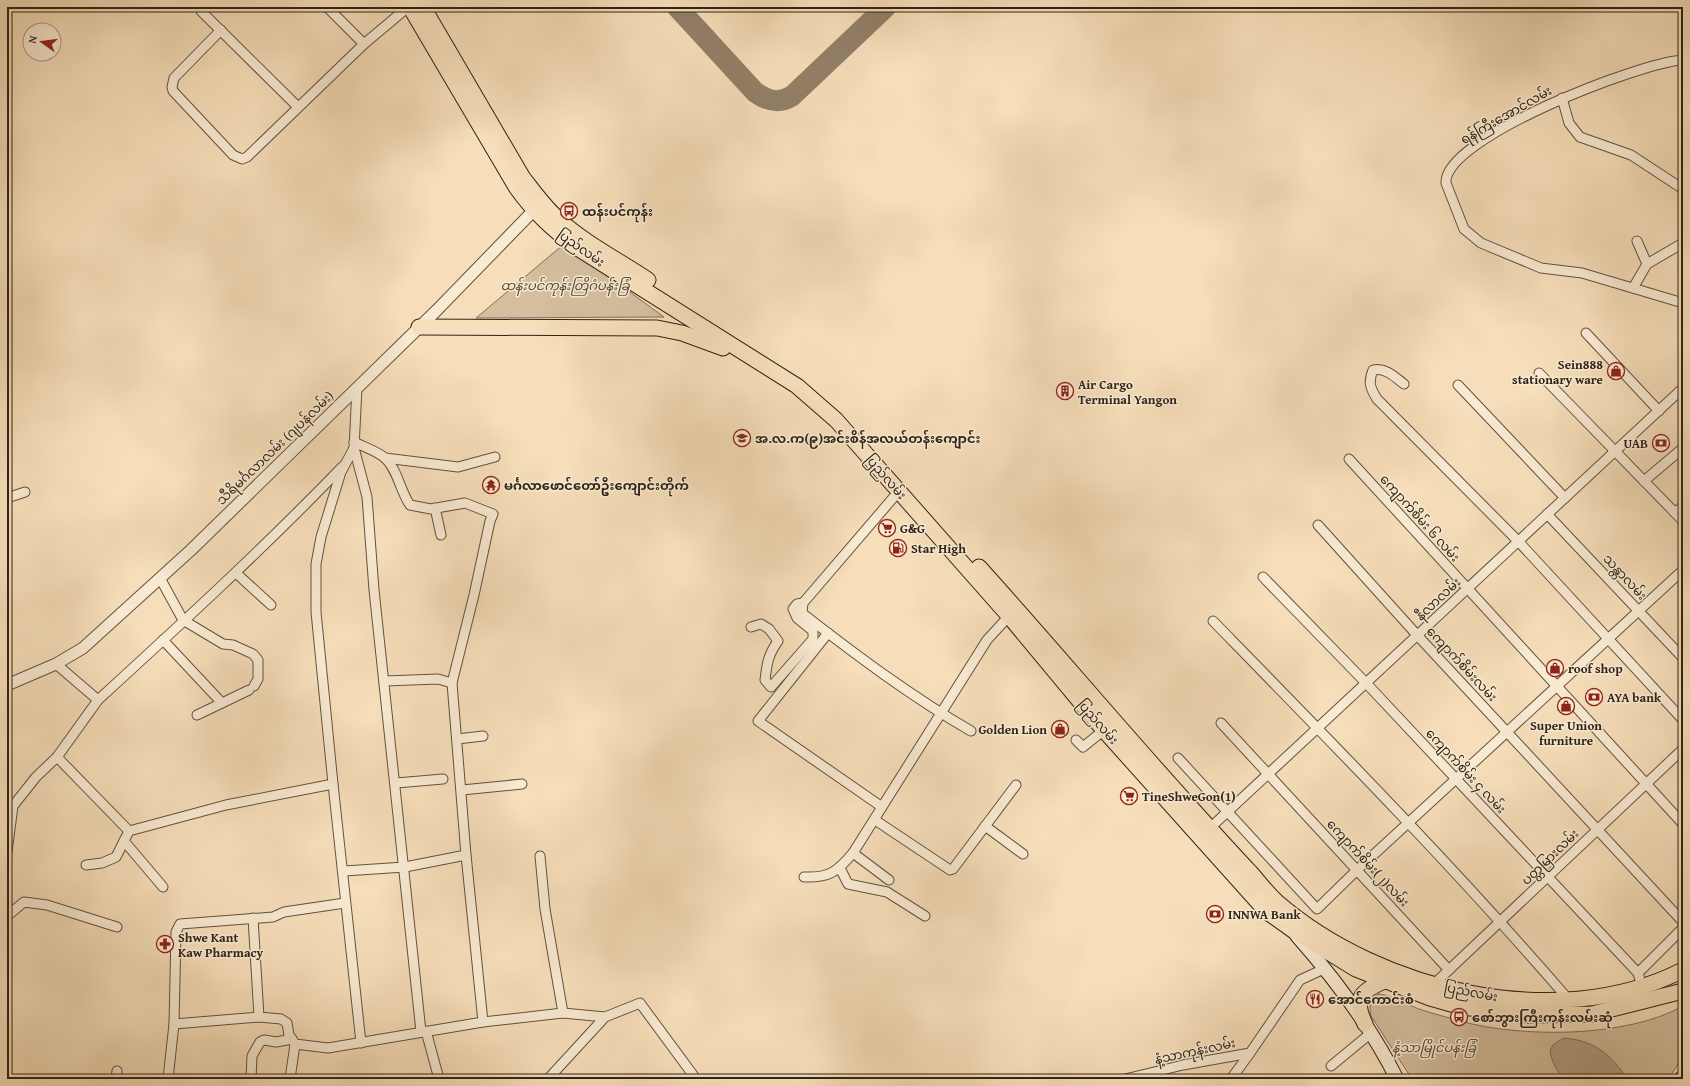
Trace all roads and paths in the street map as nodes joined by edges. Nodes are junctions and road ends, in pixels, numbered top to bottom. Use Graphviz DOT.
graph roads {
  1 [pos="200,7"];
  2 [pos="327,7"];
  3 [pos="409,7"];
  4 [pos="422,7"];
  5 [pos="221,30"];
  6 [pos="364,44"];
  7 [pos="1683,60"];
  8 [pos="1562,98"];
  9 [pos="298,107"];
  10 [pos="1683,189"];
  11 [pos="538,206"];
  12 [pos="1637,241"];
  13 [pos="1683,243"];
  14 [pos="1647,264"];
  15 [pos="1633,288"];
  16 [pos="1683,303"];
  17 [pos="419,327"];
  18 [pos="1586,333"];
  19 [pos="754,359"];
  20 [pos="1539,374"];
  21 [pos="1404,384"];
  22 [pos="1458,385"];
  23 [pos="357,388"];
  24 [pos="1683,388"];
  25 [pos="1659,411"];
  26 [pos="354,445"];
  27 [pos="1683,448"];
  28 [pos="1615,451"];
  29 [pos="495,457"];
  30 [pos="385,458"];
  31 [pos="1349,459"];
  32 [pos="346,464"];
  33 [pos="1644,481"];
  34 [pos="899,491"];
  35 [pos="25,492"];
  36 [pos="7,498"];
  37 [pos="1565,498"];
  38 [pos="1683,506"];
  39 [pos="436,508"];
  40 [pos="1675,513"];
  41 [pos="1547,514"];
  42 [pos="1683,521"];
  43 [pos="1318,525"];
  44 [pos="441,535"];
  45 [pos="1518,541"];
  46 [pos="1683,570"];
  47 [pos="236,573"];
  48 [pos="1263,577"];
  49 [pos="160,578"];
  50 [pos="1467,589"];
  51 [pos="803,603"];
  52 [pos="271,605"];
  53 [pos="1639,612"];
  54 [pos="1009,616"];
  55 [pos="183,620"];
  56 [pos="1213,621"];
  57 [pos="751,627"];
  58 [pos="828,633"];
  59 [pos="1417,635"];
  60 [pos="1609,639"];
  61 [pos="163,640"];
  62 [pos="1683,658"];
  63 [pos="56,664"];
  64 [pos="385,681"];
  65 [pos="452,683"];
  66 [pos="1366,683"];
  67 [pos="7,685"];
  68 [pos="1557,687"];
  69 [pos="98,700"];
  70 [pos="222,703"];
  71 [pos="941,714"];
  72 [pos="197,715"];
  73 [pos="1683,720"];
  74 [pos="1221,722"];
  75 [pos="1318,728"];
  76 [pos="1104,730"];
  77 [pos="971,731"];
  78 [pos="1507,732"];
  79 [pos="483,736"];
  80 [pos="457,739"];
  81 [pos="1076,740"];
  82 [pos="1683,749"];
  83 [pos="57,757"];
  84 [pos="1178,758"];
  85 [pos="1268,774"];
  86 [pos="443,779"];
  87 [pos="1456,779"];
  88 [pos="396,783"];
  89 [pos="333,784"];
  90 [pos="522,784"];
  91 [pos="1646,784"];
  92 [pos="1016,785"];
  93 [pos="462,790"];
  94 [pos="882,807"];
  95 [pos="1228,812"];
  96 [pos="875,820"];
  97 [pos="1408,823"];
  98 [pos="1683,824"];
  99 [pos="985,826"];
  100 [pos="1210,828"];
  101 [pos="1597,830"];
  102 [pos="129,831"];
  103 [pos="124,841"];
  104 [pos="7,852"];
  105 [pos="853,853"];
  106 [pos="1023,854"];
  107 [pos="466,855"];
  108 [pos="540,856"];
  109 [pos="86,865"];
  110 [pos="405,867"];
  111 [pos="840,868"];
  112 [pos="1357,870"];
  113 [pos="344,871"];
  114 [pos="804,877"];
  115 [pos="1547,878"];
  116 [pos="889,880"];
  117 [pos="163,887"];
  118 [pos="1276,901"];
  119 [pos="345,903"];
  120 [pos="7,916"];
  121 [pos="925,916"];
  122 [pos="253,918"];
  123 [pos="1501,921"];
  124 [pos="1683,922"];
  125 [pos="117,927"];
  126 [pos="1683,928"];
  127 [pos="1294,931"];
  128 [pos="1329,958"];
  129 [pos="1449,970"];
  130 [pos="1683,970"];
  131 [pos="1386,975"];
  132 [pos="1640,980"];
  133 [pos="1434,984"];
  134 [pos="1683,991"];
  135 [pos="1569,1000"];
  136 [pos="563,1013"];
  137 [pos="259,1017"];
  138 [pos="606,1018"];
  139 [pos="482,1022"];
  140 [pos="174,1024"];
  141 [pos="1368,1028"];
  142 [pos="424,1032"];
  143 [pos="294,1041"];
  144 [pos="361,1043"];
  145 [pos="1250,1053"];
  146 [pos="1331,1066"];
  147 [pos="168,1079"];
  148 [pos="251,1079"];
  149 [pos="290,1079"];
  150 [pos="439,1079"];
  151 [pos="548,1079"];
  152 [pos="696,1079"];
  153 [pos="1125,1079"];
  154 [pos="1231,1079"];
  155 [pos="1398,1079"];
  1 -- 5 [label="street"];
  2 -- 6 [label="street"];
  3 -- 6 [label="street"];
  3 -- 11 [label="main road, ပြည်လမ်း"];
  4 -- 11 [label="main road, ပြည်လမ်း"];
  5 -- 9 [label="street"];
  5 -- 9 [label="street"];
  6 -- 9 [label="street"];
  7 -- 8 [label="street, ရန်ကြီးအောင်လမ်း"];
  8 -- 10 [label="street"];
  8 -- 15 [label="street, ရန်ကြီးအောင်လမ်း"];
  11 -- 17 [label="street, သီရိမင်္ဂလာလမ်း (ဂျပန်လမ်း)"];
  11 -- 19 [label="main road, ပြည်လမ်း"];
  11 -- 100 [label="main road, ပြည်လမ်း"];
  12 -- 14 [label="street"];
  13 -- 14 [label="street"];
  14 -- 15 [label="street"];
  15 -- 16 [label="street, ရန်ကြီးအောင်လမ်း"];
  17 -- 19 [label="main road"];
  17 -- 23 [label="street, သီရိမင်္ဂလာလမ်း (ဂျပန်လမ်း)"];
  18 -- 25 [label="street"];
  19 -- 34 [label="main road, ပြည်လမ်း"];
  20 -- 28 [label="street"];
  21 -- 45 [label="street"];
  22 -- 37 [label="street"];
  23 -- 26 [label="street"];
  23 -- 49 [label="street, သီရိမင်္ဂလာလမ်း (ဂျပန်လမ်း)"];
  24 -- 25 [label="street, နီလာလမ်း"];
  25 -- 28 [label="street, နီလာလမ်း"];
  26 -- 30 [label="street"];
  26 -- 32 [label="street"];
  26 -- 64 [label="street"];
  27 -- 33 [label="street"];
  28 -- 33 [label="street"];
  28 -- 37 [label="street, နီလာလမ်း"];
  29 -- 30 [label="street"];
  30 -- 39 [label="street"];
  31 -- 50 [label="street, ကျောက်စိမ်း ၆ လမ်း"];
  32 -- 47 [label="street"];
  32 -- 89 [label="street"];
  33 -- 40 [label="street"];
  34 -- 51 [label="street"];
  34 -- 54 [label="main road, ပြည်လမ်း"];
  35 -- 36 [label="street"];
  37 -- 41 [label="street, နီလာလမ်း"];
  38 -- 40 [label="street"];
  39 -- 44 [label="street"];
  39 -- 65 [label="street"];
  40 -- 42 [label="street"];
  41 -- 45 [label="street, နီလာလမ်း"];
  41 -- 53 [label="street, သန္တာလမ်း"];
  43 -- 59 [label="street, ကျောက်စိမ်းလမ်း"];
  45 -- 50 [label="street, နီလာလမ်း"];
  45 -- 60 [label="street"];
  46 -- 53 [label="street"];
  47 -- 52 [label="street"];
  47 -- 55 [label="street"];
  48 -- 66 [label="street, ကျောက်စိမ်း ၄ လမ်း"];
  49 -- 55 [label="street"];
  49 -- 63 [label="street, သီရိမင်္ဂလာလမ်း (ဂျပန်လမ်း)"];
  50 -- 59 [label="street, နီလာလမ်း"];
  50 -- 68 [label="street, ကျောက်စိမ်း ၆ လမ်း"];
  51 -- 57 [label="street"];
  51 -- 58 [label="street"];
  53 -- 60 [label="street"];
  53 -- 62 [label="street, သန္တာလမ်း"];
  54 -- 71 [label="street"];
  54 -- 76 [label="main road, ပြည်လမ်း"];
  55 -- 61 [label="street"];
  55 -- 70 [label="street"];
  56 -- 75 [label="street"];
  58 -- 71 [label="street"];
  58 -- 94 [label="street"];
  59 -- 66 [label="street, နီလာလမ်း"];
  59 -- 78 [label="street, ကျောက်စိမ်းလမ်း"];
  60 -- 68 [label="street"];
  60 -- 73 [label="street"];
  61 -- 69 [label="street"];
  61 -- 70 [label="street"];
  63 -- 67 [label="street, သီရိမင်္ဂလာလမ်း (ဂျပန်လမ်း)"];
  63 -- 69 [label="street"];
  64 -- 65 [label="street"];
  64 -- 88 [label="street"];
  65 -- 80 [label="street"];
  66 -- 75 [label="street, နီလာလမ်း"];
  66 -- 87 [label="street, ကျောက်စိမ်း ၄ လမ်း"];
  68 -- 78 [label="street"];
  68 -- 91 [label="street, ကျောက်စိမ်း ၆ လမ်း"];
  69 -- 83 [label="street"];
  70 -- 72 [label="street"];
  71 -- 77 [label="street"];
  71 -- 94 [label="street"];
  74 -- 85 [label="street, ကျောက်စိမ်း(၂)လမ်း"];
  75 -- 85 [label="street, နီလာလမ်း"];
  75 -- 97 [label="street"];
  76 -- 81 [label="street"];
  76 -- 127 [label="main road, ပြည်လမ်း"];
  78 -- 87 [label="street"];
  78 -- 101 [label="street, ကျောက်စိမ်းလမ်း"];
  79 -- 80 [label="street"];
  80 -- 93 [label="street"];
  82 -- 91 [label="street, ပတ္တမြားလမ်း"];
  83 -- 102 [label="street"];
  83 -- 104 [label="street"];
  84 -- 95 [label="street"];
  85 -- 95 [label="street, နီလာလမ်း"];
  85 -- 112 [label="street, ကျောက်စိမ်း(၂)လမ်း"];
  86 -- 88 [label="street"];
  87 -- 97 [label="street"];
  87 -- 115 [label="street, ကျောက်စိမ်း ၄ လမ်း"];
  88 -- 110 [label="street"];
  89 -- 102 [label="street"];
  89 -- 113 [label="street"];
  90 -- 93 [label="street"];
  91 -- 98 [label="street, ကျောက်စိမ်း ၆ လမ်း"];
  91 -- 101 [label="street, ပတ္တမြားလမ်း"];
  92 -- 99 [label="street"];
  93 -- 107 [label="street"];
  94 -- 96 [label="street"];
  95 -- 100 [label="street, နီလာလမ်း"];
  95 -- 112 [label="street"];
  96 -- 99 [label="street"];
  96 -- 105 [label="street"];
  97 -- 112 [label="street"];
  97 -- 123 [label="street"];
  99 -- 106 [label="street"];
  100 -- 118 [label="main road, ပြည်လမ်း"];
  101 -- 115 [label="street, ပတ္တမြားလမ်း"];
  101 -- 124 [label="street, ကျောက်စိမ်းလမ်း"];
  102 -- 103 [label="street"];
  103 -- 109 [label="street"];
  103 -- 117 [label="street"];
  105 -- 111 [label="street"];
  105 -- 116 [label="street"];
  107 -- 110 [label="street"];
  107 -- 139 [label="street"];
  108 -- 136 [label="street"];
  110 -- 113 [label="street"];
  110 -- 142 [label="street"];
  111 -- 114 [label="street"];
  111 -- 121 [label="street"];
  112 -- 129 [label="street, ကျောက်စိမ်း(၂)လမ်း"];
  113 -- 119 [label="street"];
  115 -- 123 [label="street, ပတ္တမြားလမ်း"];
  115 -- 132 [label="street, ကျောက်စိမ်း ၄ လမ်း"];
  118 -- 127 [label="main road, ပြည်လမ်း"];
  118 -- 128 [label="main road, ပြည်လမ်း"];
  119 -- 122 [label="street"];
  119 -- 144 [label="street"];
  120 -- 125 [label="street"];
  122 -- 137 [label="street"];
  122 -- 140 [label="street"];
  123 -- 129 [label="street, ပတ္တမြားလမ်း"];
  123 -- 135 [label="street"];
  126 -- 132 [label="street"];
  127 -- 128 [label="main road, ပြည်လမ်း"];
  128 -- 131 [label="main road, ပြည်လမ်း"];
  128 -- 141 [label="main road"];
  128 -- 145 [label="street, နံ့သာကုန်းလမ်း"];
  129 -- 133 [label="street, ပတ္တမြားလမ်း"];
  130 -- 132 [label="main road, ပြည်လမ်း"];
  131 -- 133 [label="main road, ပြည်လမ်း"];
  131 -- 134 [label="main road, ပြည်လမ်း"];
  131 -- 141 [label="main road"];
  132 -- 135 [label="main road, ပြည်လမ်း"];
  133 -- 135 [label="main road, ပြည်လမ်း"];
  136 -- 138 [label="street"];
  136 -- 139 [label="street"];
  137 -- 140 [label="street"];
  137 -- 143 [label="street"];
  138 -- 151 [label="street"];
  138 -- 152 [label="street"];
  139 -- 142 [label="street"];
  140 -- 147 [label="street"];
  141 -- 146 [label="street"];
  141 -- 155 [label="main road"];
  142 -- 144 [label="street"];
  142 -- 150 [label="street"];
  143 -- 144 [label="street"];
  143 -- 148 [label="street"];
  143 -- 149 [label="street"];
  145 -- 153 [label="street, နံ့သာကုန်းလမ်း"];
  145 -- 154 [label="street"];
}
